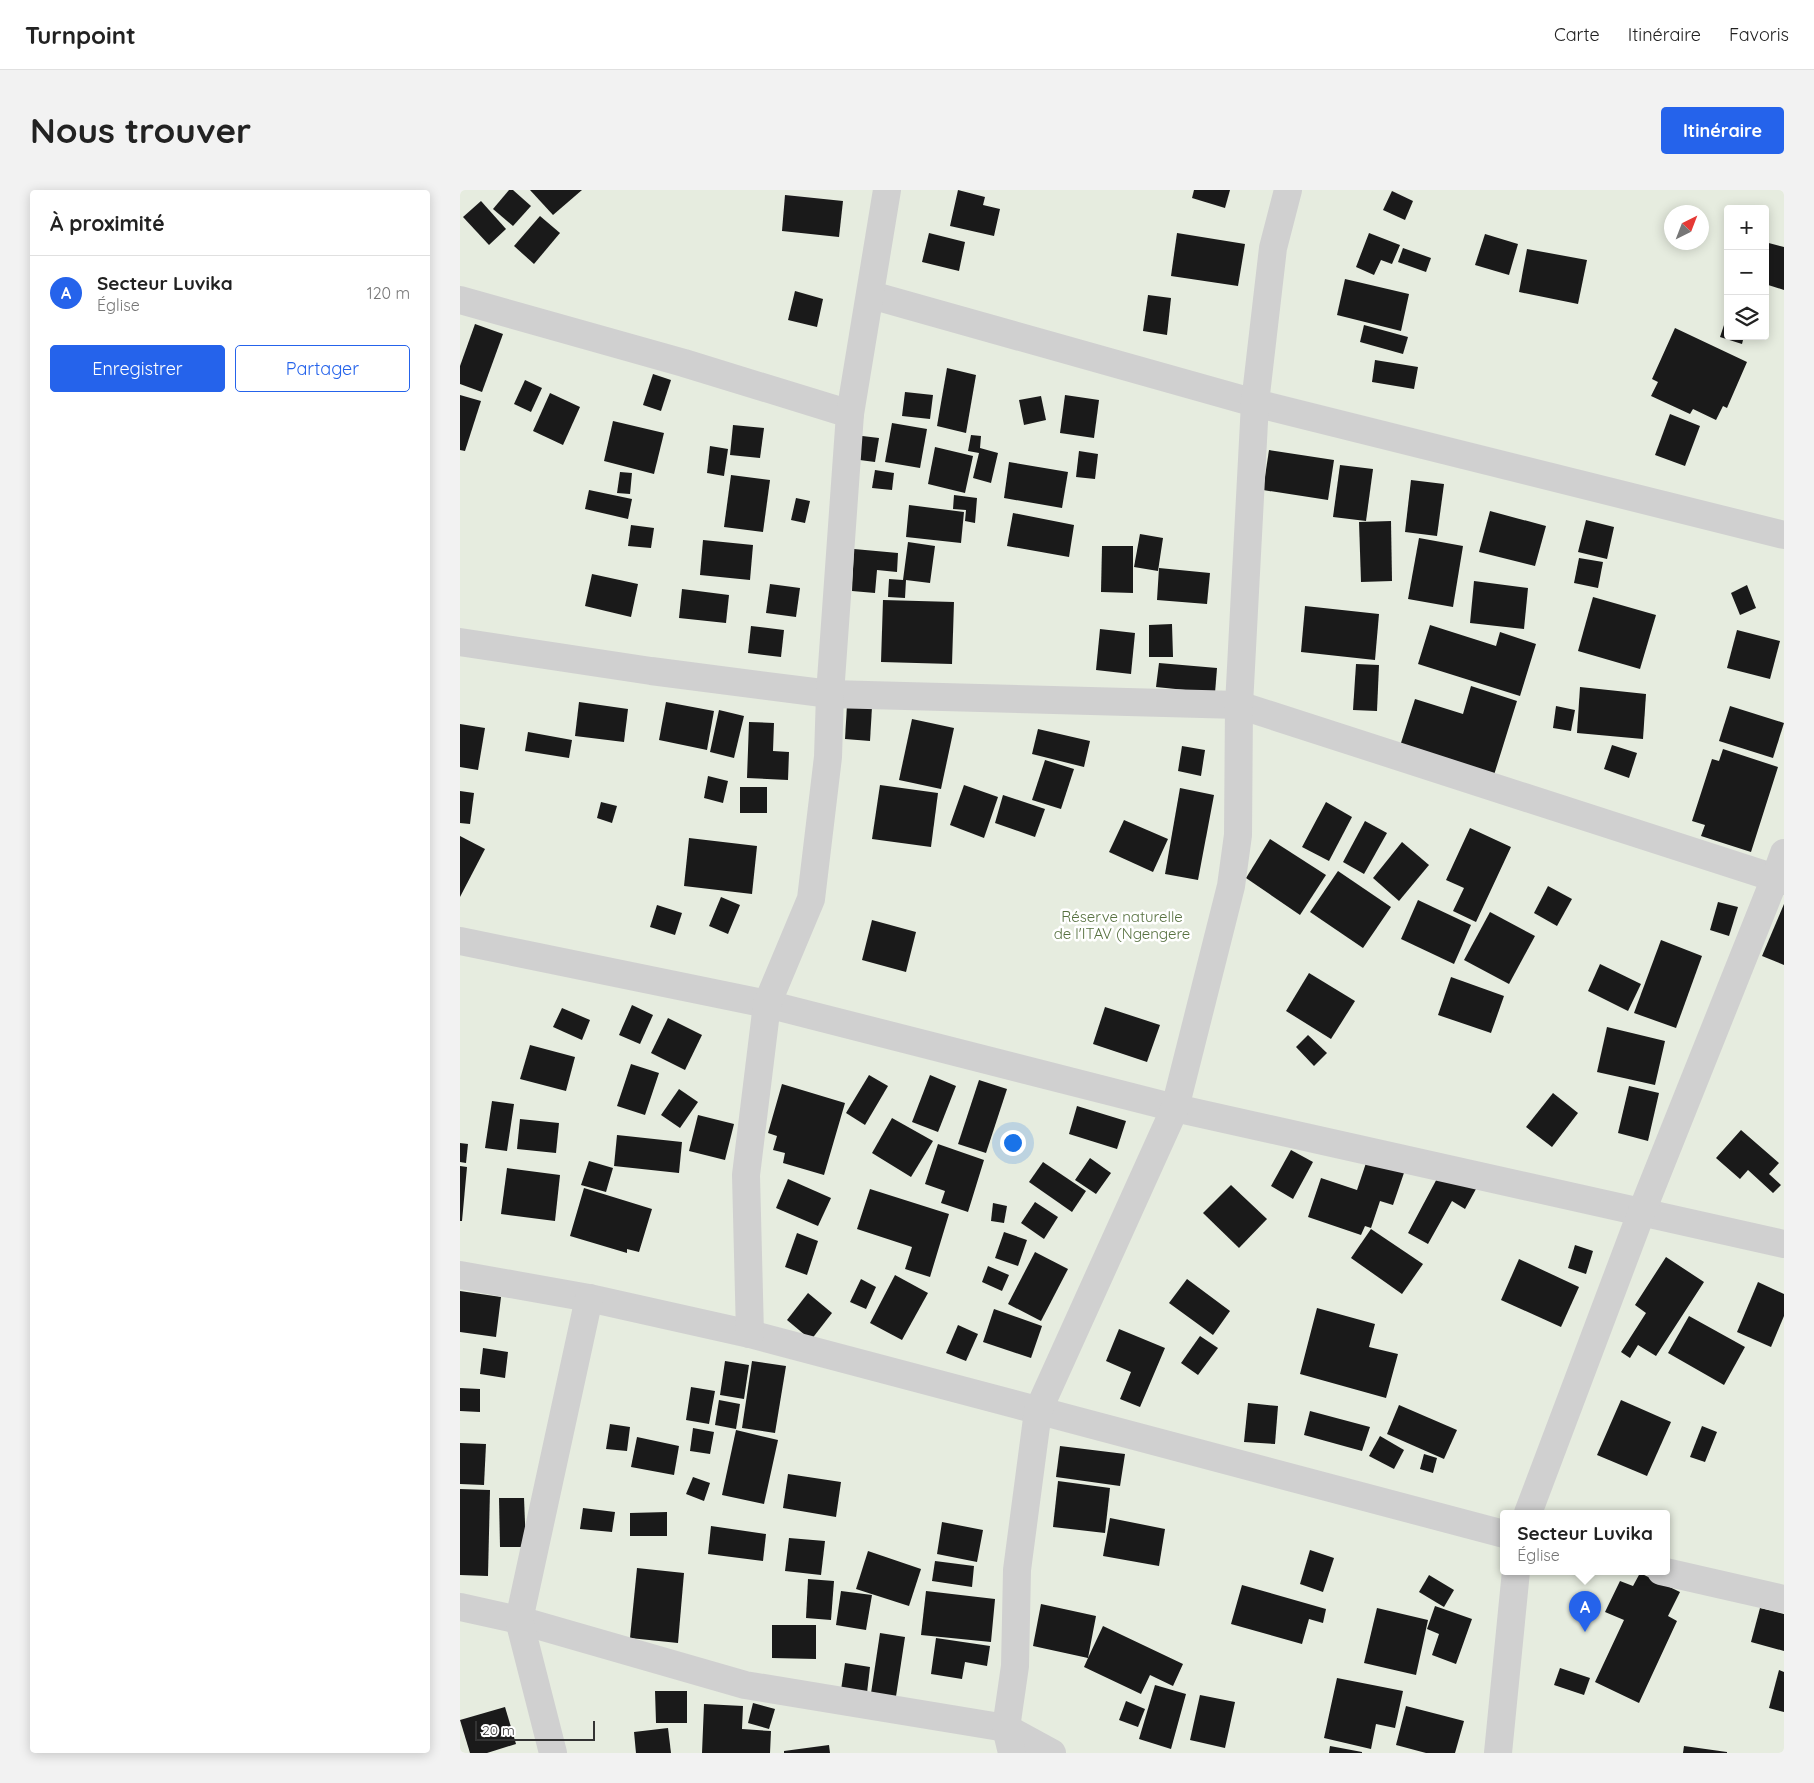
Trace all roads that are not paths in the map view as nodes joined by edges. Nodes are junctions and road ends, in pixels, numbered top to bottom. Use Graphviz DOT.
graph roads {
  1 [pos="887,190"];
  2 [pos="1288,190"];
  3 [pos="871,294"];
  4 [pos="460,300"];
  5 [pos="1255,403"];
  6 [pos="850,414"];
  7 [pos="1784,535"];
  8 [pos="460,642"];
  9 [pos="830,694"];
  10 [pos="1239,705"];
  11 [pos="1784,853"];
  12 [pos="1780,880"];
  13 [pos="460,941"];
  14 [pos="767,1004"];
  15 [pos="1175,1108"];
  16 [pos="1642,1211"];
  17 [pos="1784,1244"];
  18 [pos="460,1275"];
  19 [pos="589,1298"];
  20 [pos="750,1334"];
  21 [pos="1038,1411"];
  22 [pos="1529,1510"];
  23 [pos="1500,1533"];
  24 [pos="1670,1573"];
  25 [pos="1516,1575"];
  26 [pos="1784,1599"];
  27 [pos="460,1607"];
  28 [pos="519,1620"];
  29 [pos="1009,1740"];
  30 [pos="553,1753"];
  31 [pos="1052,1753"];
  32 [pos="1498,1753"];
  1 -- 3 [label="street"];
  2 -- 5 [label="street"];
  3 -- 5 [label="street"];
  3 -- 6 [label="street"];
  4 -- 6 [label="street"];
  5 -- 7 [label="street"];
  5 -- 10 [label="street"];
  6 -- 9 [label="street"];
  8 -- 9 [label="street"];
  9 -- 10 [label="street"];
  9 -- 14 [label="street"];
  10 -- 12 [label="street"];
  10 -- 15 [label="street"];
  11 -- 12 [label="street"];
  12 -- 16 [label="street"];
  13 -- 14 [label="street"];
  14 -- 15 [label="street"];
  14 -- 20 [label="street"];
  15 -- 16 [label="street"];
  15 -- 21 [label="street"];
  16 -- 17 [label="street"];
  16 -- 22 [label="street"];
  18 -- 19 [label="street"];
  19 -- 20 [label="street"];
  19 -- 28 [label="street"];
  20 -- 21 [label="street"];
  21 -- 23 [label="street"];
  21 -- 29 [label="street"];
  24 -- 26 [label="street"];
  25 -- 32 [label="street"];
  27 -- 28 [label="street"];
  28 -- 29 [label="street"];
  28 -- 30 [label="street"];
  29 -- 31 [label="street"];
}
